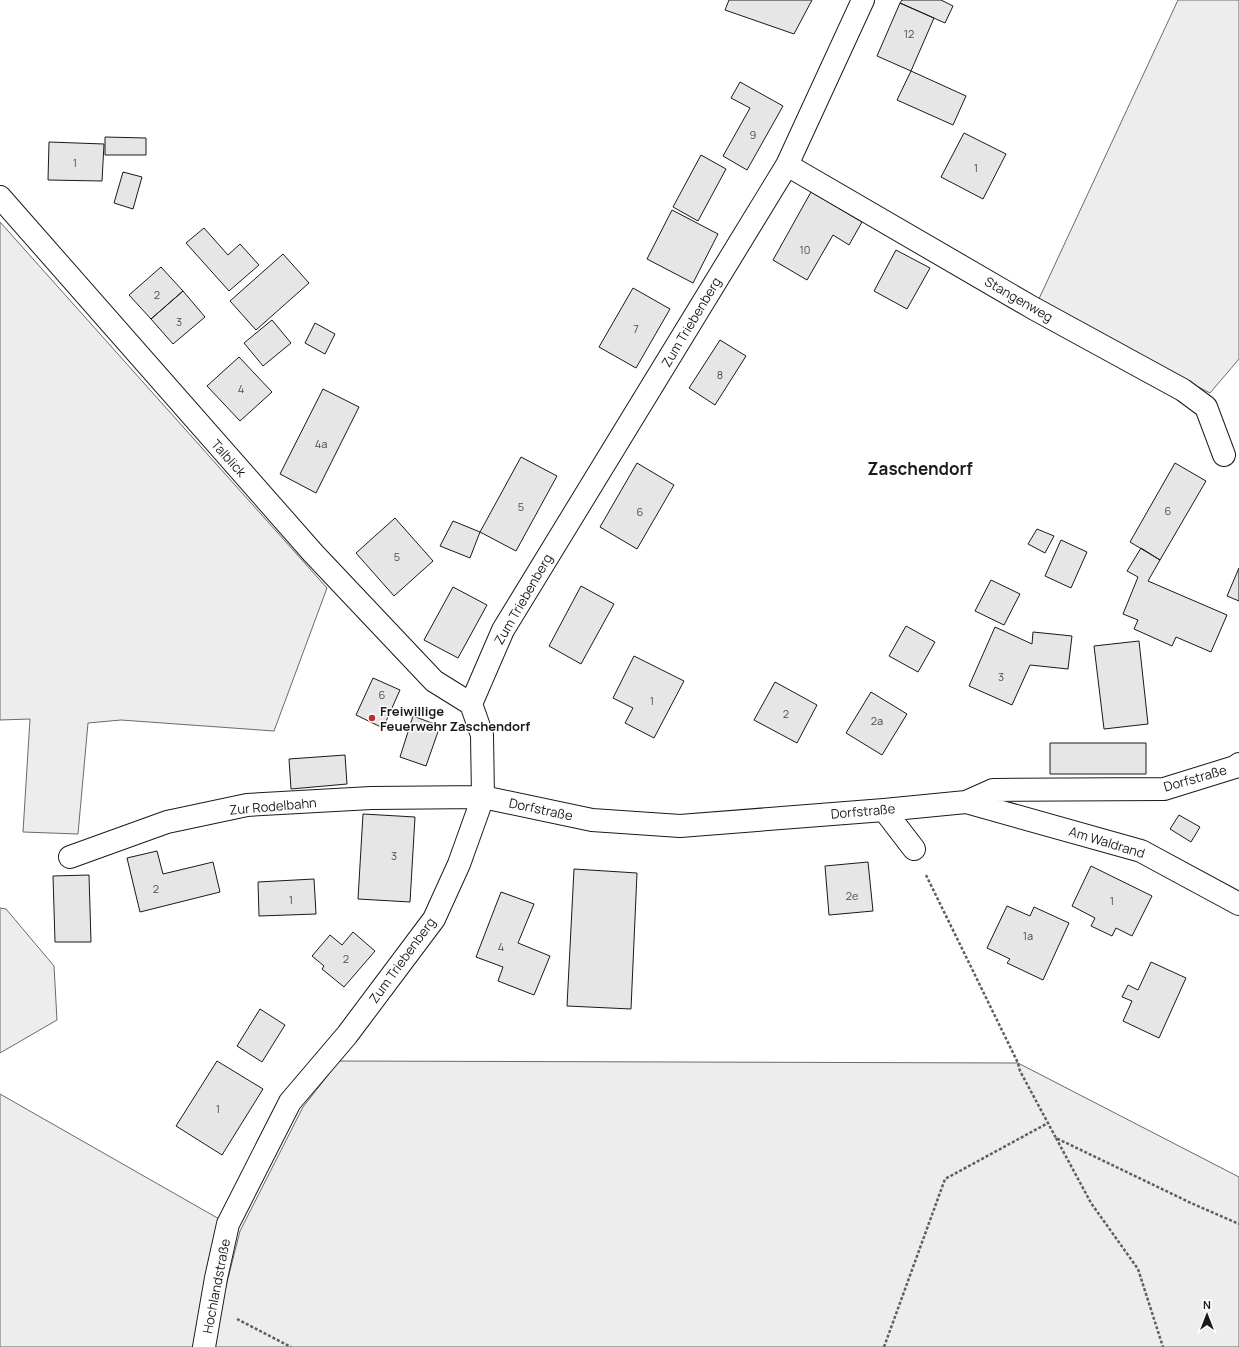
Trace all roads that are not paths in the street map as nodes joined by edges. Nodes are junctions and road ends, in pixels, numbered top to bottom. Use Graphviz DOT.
graph roads {
  1 [pos="863,0"];
  2 [pos="787,165"];
  3 [pos="0,197"];
  4 [pos="1224,455"];
  5 [pos="471,704"];
  6 [pos="1239,764"];
  7 [pos="483,797"];
  8 [pos="966,802"];
  9 [pos="884,810"];
  10 [pos="914,849"];
  11 [pos="70,857"];
  12 [pos="1239,904"];
  13 [pos="228,1224"];
  14 [pos="204,1347"];
  1 -- 2 [label="street, Zum Triebenberg"];
  2 -- 4 [label="street, Stangenweg"];
  2 -- 5 [label="street, Zum Triebenberg"];
  3 -- 5 [label="street, Talblick"];
  5 -- 7 [label="street, Zum Triebenberg"];
  6 -- 8 [label="street, Dorfstraße"];
  7 -- 9 [label="street, Dorfstraße"];
  7 -- 11 [label="street, Zur Rodelbahn"];
  7 -- 13 [label="street, Zum Triebenberg"];
  8 -- 9 [label="street, Dorfstraße"];
  8 -- 12 [label="street, Am Waldrand"];
  9 -- 10 [label="street"];
  13 -- 14 [label="street, Hochlandstraße"];
}
